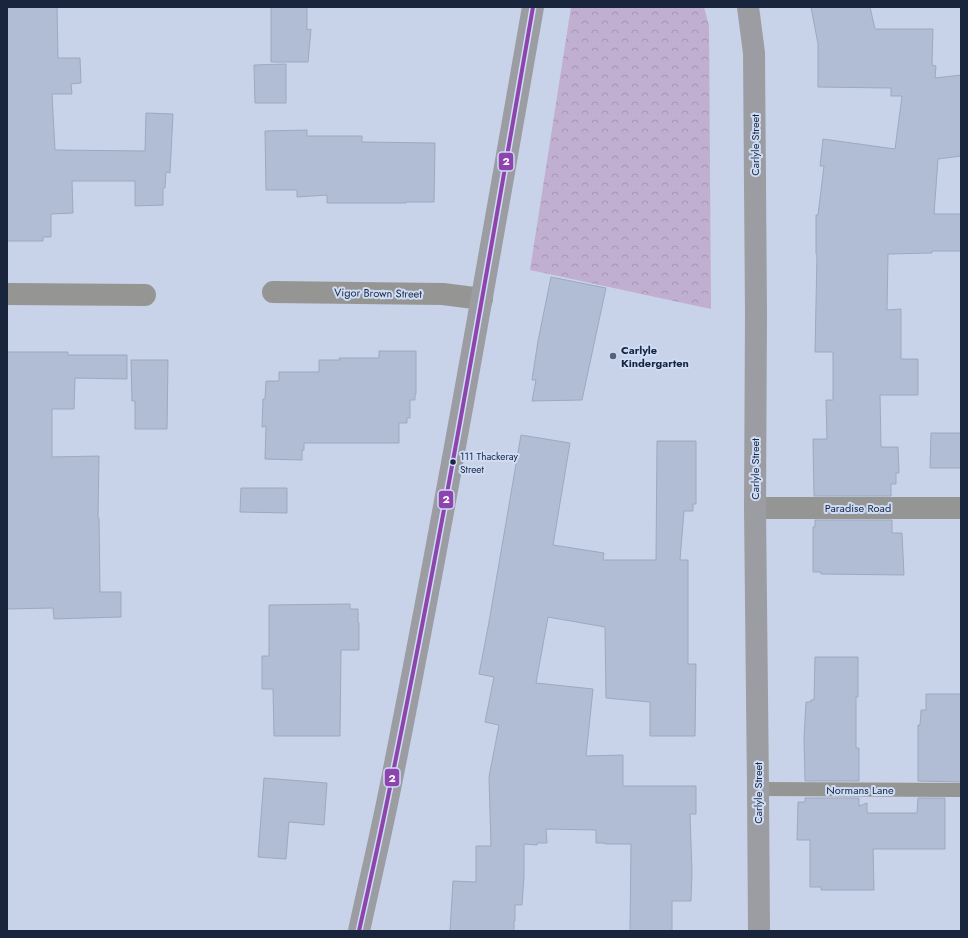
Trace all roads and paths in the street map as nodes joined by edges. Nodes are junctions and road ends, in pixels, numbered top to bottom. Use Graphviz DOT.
graph roads {
  1 [pos="533,7"];
  2 [pos="748,7"];
  3 [pos="273,292"];
  4 [pos="7,294"];
  5 [pos="146,295"];
  6 [pos="482,299"];
  7 [pos="755,508"];
  8 [pos="961,508"];
  9 [pos="758,789"];
  10 [pos="961,790"];
  11 [pos="359,931"];
  12 [pos="759,931"];
  1 -- 6 [label="main road"];
  2 -- 7 [label="main road, Carlyle Street"];
  3 -- 6 [label="street, Vigor Brown Street"];
  4 -- 5 [label="street"];
  6 -- 11 [label="main road"];
  7 -- 8 [label="street, Paradise Road"];
  7 -- 9 [label="main road, Carlyle Street"];
  9 -- 10 [label="lane, Normans Lane"];
  9 -- 12 [label="main road, Carlyle Street"];
}
